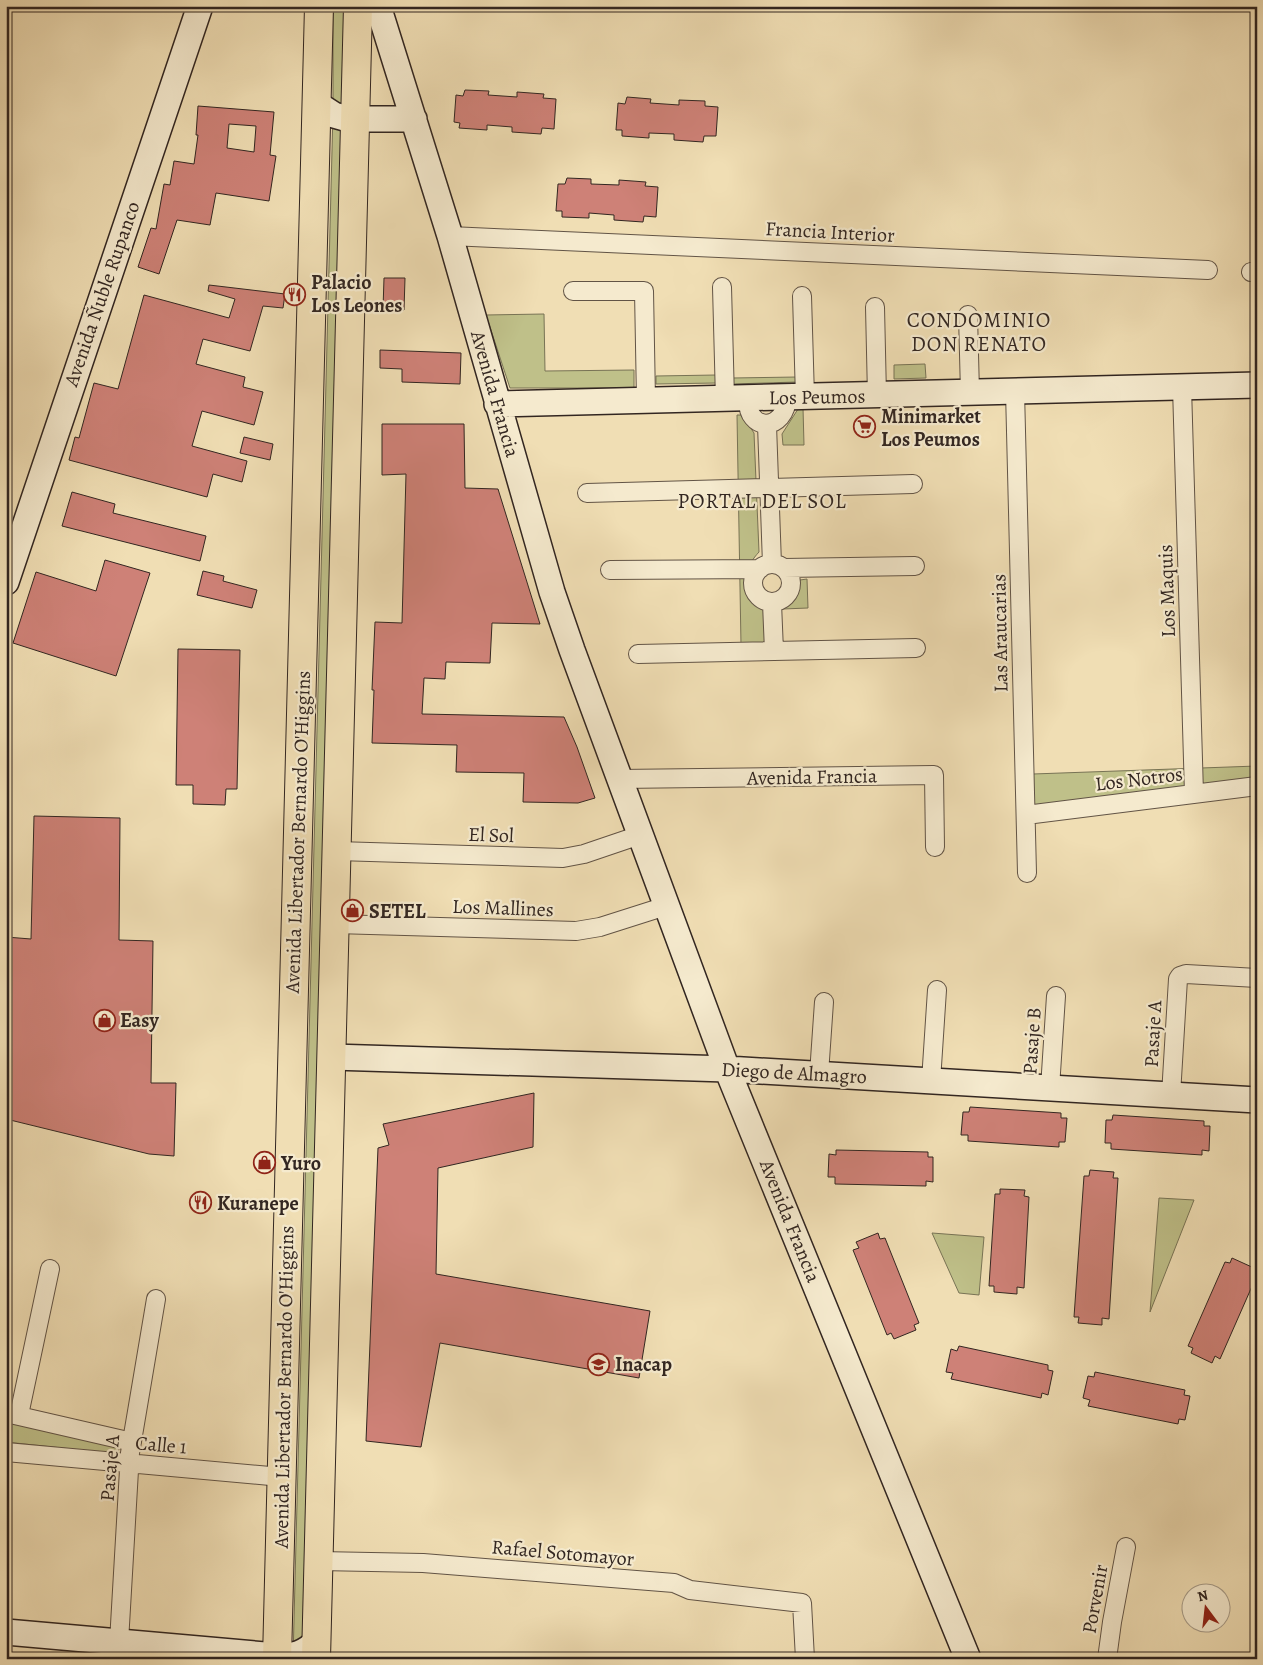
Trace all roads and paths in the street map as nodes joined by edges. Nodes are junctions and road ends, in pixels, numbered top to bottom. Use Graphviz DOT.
graph roads {
  1 [pos="200,6"];
  2 [pos="319,6"];
  3 [pos="358,6"];
  4 [pos="378,6"];
  5 [pos="317,104"];
  6 [pos="355,120"];
  7 [pos="414,120"];
  8 [pos="450,236"];
  9 [pos="1208,270"];
  10 [pos="722,287"];
  11 [pos="573,292"];
  12 [pos="802,296"];
  13 [pos="875,307"];
  14 [pos="968,315"];
  15 [pos="1257,385"];
  16 [pos="1182,387"];
  17 [pos="1015,392"];
  18 [pos="970,393"];
  19 [pos="877,396"];
  20 [pos="796,397"];
  21 [pos="736,398"];
  22 [pos="646,400"];
  23 [pos="497,404"];
  24 [pos="767,425"];
  25 [pos="913,484"];
  26 [pos="769,488"];
  27 [pos="587,493"];
  28 [pos="305,556"];
  29 [pos="344,562"];
  30 [pos="914,566"];
  31 [pos="772,567"];
  32 [pos="610,570"];
  33 [pos="6,582"];
  34 [pos="772,602"];
  35 [pos="916,648"];
  36 [pos="774,651"];
  37 [pos="638,654"];
  38 [pos="619,779"];
  39 [pos="1257,786"];
  40 [pos="1194,794"];
  41 [pos="1026,815"];
  42 [pos="640,835"];
  43 [pos="935,847"];
  44 [pos="337,851"];
  45 [pos="1027,873"];
  46 [pos="666,906"];
  47 [pos="335,924"];
  48 [pos="1257,978"];
  49 [pos="937,990"];
  50 [pos="1056,996"];
  51 [pos="824,1002"];
  52 [pos="332,1057"];
  53 [pos="727,1069"];
  54 [pos="819,1074"];
  55 [pos="931,1081"];
  56 [pos="1050,1088"];
  57 [pos="1171,1095"];
  58 [pos="1255,1107"];
  59 [pos="50,1269"];
  60 [pos="156,1299"];
  61 [pos="13,1414"];
  62 [pos="132,1442"];
  63 [pos="6,1452"];
  64 [pos="130,1463"];
  65 [pos="281,1477"];
  66 [pos="1126,1548"];
  67 [pos="318,1573"];
  68 [pos="279,1586"];
  69 [pos="6,1632"];
  70 [pos="119,1642"];
  71 [pos="316,1650"];
  72 [pos="277,1658"];
  73 [pos="805,1659"];
  74 [pos="968,1659"];
  75 [pos="1107,1659"];
  1 -- 33 [label="street, Avenida Ñuble Rupanco"];
  2 -- 5 [label="main road, Avenida Libertador Bernardo O'Higgins"];
  3 -- 6 [label="main road, Avenida Libertador Bernardo O'Higgins"];
  4 -- 7 [label="street, Avenida Francia"];
  5 -- 6 [label="street"];
  5 -- 28 [label="main road, Avenida Libertador Bernardo O'Higgins"];
  6 -- 7 [label="street"];
  6 -- 29 [label="main road, Avenida Libertador Bernardo O'Higgins"];
  7 -- 8 [label="street, Avenida Francia"];
  8 -- 9 [label="street, Francia Interior"];
  8 -- 23 [label="street, Avenida Francia"];
  10 -- 21 [label="street"];
  11 -- 22 [label="street"];
  12 -- 20 [label="street"];
  13 -- 19 [label="street"];
  14 -- 18 [label="street"];
  15 -- 16 [label="street, Los Peumos"];
  16 -- 17 [label="street, Los Peumos"];
  16 -- 40 [label="street, Los Maquis"];
  17 -- 18 [label="street, Los Peumos"];
  17 -- 41 [label="street, Las Araucarias"];
  18 -- 19 [label="street, Los Peumos"];
  19 -- 20 [label="street, Los Peumos"];
  20 -- 21 [label="street, Los Peumos"];
  20 -- 24 [label="street"];
  21 -- 22 [label="street, Los Peumos"];
  21 -- 24 [label="street"];
  22 -- 23 [label="street, Los Peumos"];
  23 -- 38 [label="street, Avenida Francia"];
  24 -- 26 [label="street"];
  25 -- 26 [label="street"];
  26 -- 27 [label="street"];
  26 -- 31 [label="street"];
  28 -- 29 [label="main road"];
  28 -- 65 [label="main road, Avenida Libertador Bernardo O'Higgins"];
  29 -- 44 [label="main road, Avenida Libertador Bernardo O'Higgins"];
  30 -- 31 [label="street"];
  31 -- 32 [label="street"];
  31 -- 34 [label="street"];
  31 -- 34 [label="street"];
  34 -- 36 [label="street"];
  35 -- 36 [label="street"];
  36 -- 37 [label="street"];
  38 -- 42 [label="street, Avenida Francia"];
  38 -- 43 [label="street, Avenida Francia"];
  39 -- 40 [label="street, Los Notros"];
  40 -- 41 [label="street, Los Notros"];
  41 -- 45 [label="street, Las Araucarias"];
  42 -- 44 [label="street, El Sol"];
  42 -- 46 [label="street, Avenida Francia"];
  44 -- 47 [label="main road, Avenida Libertador Bernardo O'Higgins"];
  46 -- 47 [label="street, Los Mallines"];
  46 -- 53 [label="street, Avenida Francia"];
  47 -- 52 [label="main road, Avenida Libertador Bernardo O'Higgins"];
  48 -- 57 [label="street, Pasaje A"];
  49 -- 55 [label="street"];
  50 -- 56 [label="street, Pasaje B"];
  51 -- 54 [label="street"];
  52 -- 53 [label="street, Diego de Almagro"];
  52 -- 67 [label="main road, Avenida Libertador Bernardo O'Higgins"];
  53 -- 54 [label="street, Diego de Almagro"];
  53 -- 74 [label="street, Avenida Francia"];
  54 -- 55 [label="street, Diego de Almagro"];
  55 -- 56 [label="street, Diego de Almagro"];
  56 -- 57 [label="street, Diego de Almagro"];
  57 -- 58 [label="street, Diego de Almagro"];
  59 -- 61 [label="street"];
  60 -- 62 [label="street, Pasaje A"];
  61 -- 62 [label="street, Calle 1"];
  62 -- 64 [label="street, Pasaje A"];
  63 -- 64 [label="street, Calle 1"];
  64 -- 65 [label="street, Calle 1"];
  64 -- 70 [label="street, Pasaje A"];
  65 -- 68 [label="main road, Avenida Libertador Bernardo O'Higgins"];
  66 -- 75 [label="street, Porvenir"];
  67 -- 68 [label="main road"];
  67 -- 71 [label="main road, Avenida Libertador Bernardo O'Higgins"];
  67 -- 73 [label="street, Rafael Sotomayor"];
  68 -- 72 [label="main road, Avenida Libertador Bernardo O'Higgins"];
  69 -- 70 [label="street"];
  70 -- 72 [label="street"];
  71 -- 72 [label="street"];
}
